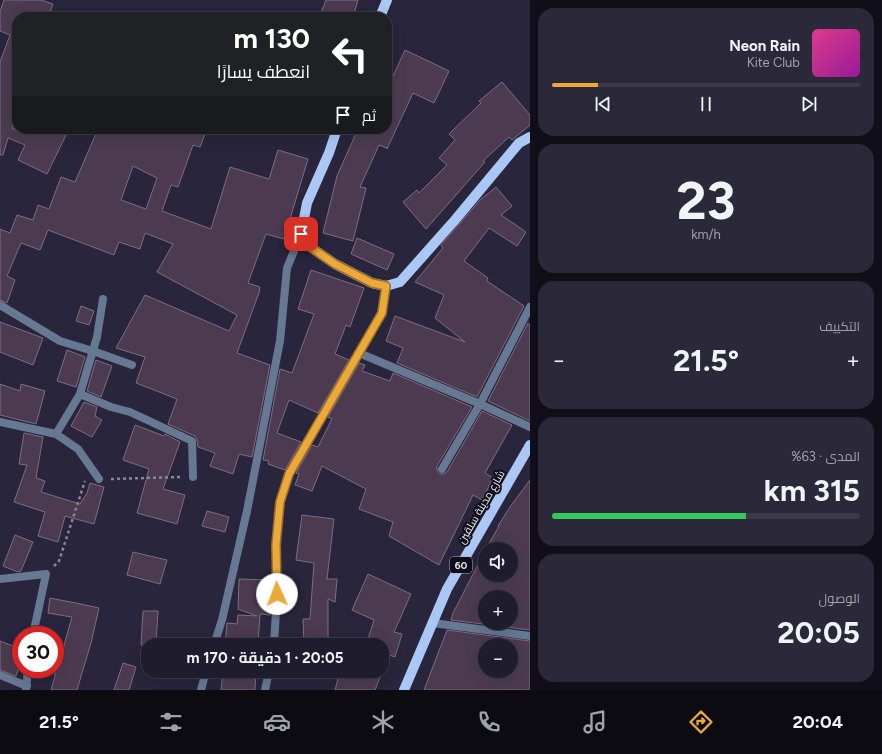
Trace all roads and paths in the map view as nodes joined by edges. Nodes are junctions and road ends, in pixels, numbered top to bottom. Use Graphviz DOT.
graph roads {
  1 [pos="387,0"];
  2 [pos="382,12"];
  3 [pos="335,134"];
  4 [pos="530,137"];
  5 [pos="301,234"];
  6 [pos="386,286"];
  7 [pos="103,299"];
  8 [pos="0,305"];
  9 [pos="530,307"];
  10 [pos="93,351"];
  11 [pos="359,353"];
  12 [pos="132,365"];
  13 [pos="80,394"];
  14 [pos="480,404"];
  15 [pos="0,422"];
  16 [pos="530,427"];
  17 [pos="56,434"];
  18 [pos="530,445"];
  19 [pos="442,469"];
  20 [pos="193,477"];
  21 [pos="99,479"];
  22 [pos="46,574"];
  23 [pos="0,579"];
  24 [pos="433,623"];
  25 [pos="35,626"];
  26 [pos="530,636"];
  27 [pos="216,638"];
  28 [pos="274,638"];
  29 [pos="0,676"];
  30 [pos="28,678"];
  31 [pos="204,678"];
  32 [pos="268,678"];
  33 [pos="27,688"];
  34 [pos="200,690"];
  35 [pos="265,690"];
  36 [pos="404,690"];
  1 -- 2 [label="main road"];
  3 -- 5 [label="main road"];
  4 -- 6 [label="main road"];
  5 -- 6 [label="main road"];
  5 -- 27 [label="street"];
  6 -- 11 [label="street"];
  7 -- 10 [label="street"];
  8 -- 10 [label="street"];
  9 -- 14 [label="street"];
  10 -- 12 [label="street"];
  10 -- 13 [label="street"];
  11 -- 14 [label="street"];
  11 -- 28 [label="street"];
  13 -- 17 [label="street"];
  13 -- 20 [label="street"];
  14 -- 16 [label="street"];
  14 -- 19 [label="street"];
  15 -- 17 [label="street"];
  17 -- 21 [label="street"];
  18 -- 24 [label="main road, شارع مدينة سلقين / 60"];
  20 -- 21 [label="path"];
  21 -- 22 [label="path"];
  22 -- 23 [label="street"];
  22 -- 25 [label="street"];
  24 -- 26 [label="street"];
  24 -- 36 [label="main road, شارع مدينة سلقين / 60"];
  29 -- 33 [label="street"];
  30 -- 33 [label="street"];
  31 -- 34 [label="street"];
  32 -- 35 [label="street"];
}
